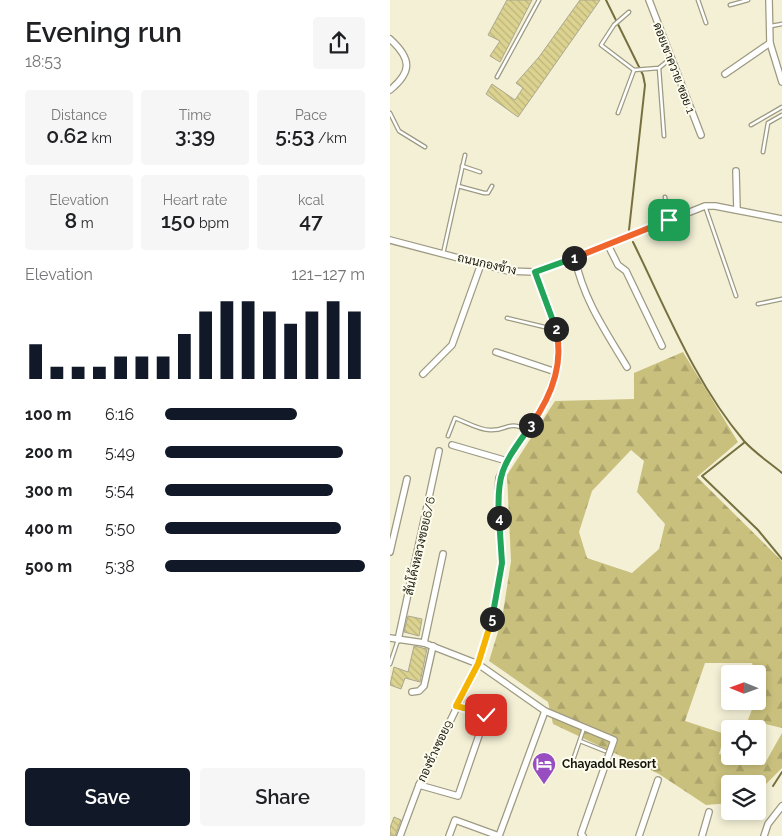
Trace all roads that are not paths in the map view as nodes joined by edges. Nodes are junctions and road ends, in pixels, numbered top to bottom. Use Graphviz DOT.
graph roads {
  1 [pos="539,0"];
  2 [pos="649,0"];
  3 [pos="698,0"];
  4 [pos="748,0"];
  5 [pos="768,0"];
  6 [pos="730,5"];
  7 [pos="629,12"];
  8 [pos="706,23"];
  9 [pos="782,24"];
  10 [pos="770,26"];
  11 [pos="390,39"];
  12 [pos="770,43"];
  13 [pos="670,59"];
  14 [pos="659,68"];
  15 [pos="634,70"];
  16 [pos="725,74"];
  17 [pos="497,77"];
  18 [pos="782,82"];
  19 [pos="390,90"];
  20 [pos="782,107"];
  21 [pos="618,113"];
  22 [pos="390,114"];
  23 [pos="782,115"];
  24 [pos="751,125"];
  25 [pos="700,135"];
  26 [pos="664,136"];
  27 [pos="425,147"];
  28 [pos="763,152"];
  29 [pos="465,156"];
  30 [pos="462,166"];
  31 [pos="736,171"];
  32 [pos="480,172"];
  33 [pos="458,186"];
  34 [pos="492,186"];
  35 [pos="665,197"];
  36 [pos="705,206"];
  37 [pos="737,210"];
  38 [pos="782,219"];
  39 [pos="669,220"];
  40 [pos="390,240"];
  41 [pos="608,245"];
  42 [pos="443,254"];
  43 [pos="575,258"];
  44 [pos="481,264"];
  45 [pos="535,272"];
  46 [pos="736,296"];
  47 [pos="782,299"];
  48 [pos="758,304"];
  49 [pos="507,318"];
  50 [pos="557,330"];
  51 [pos="662,346"];
  52 [pos="496,352"];
  53 [pos="628,367"];
  54 [pos="556,372"];
  55 [pos="423,374"];
  56 [pos="528,430"];
  57 [pos="448,436"];
  58 [pos="452,445"];
  59 [pos="439,451"];
  60 [pos="507,460"];
  61 [pos="408,479"];
  62 [pos="390,552"];
  63 [pos="443,554"];
  64 [pos="390,638"];
  65 [pos="398,640"];
  66 [pos="424,643"];
  67 [pos="433,646"];
  68 [pos="390,664"];
  69 [pos="478,664"];
  70 [pos="412,692"];
  71 [pos="456,706"];
  72 [pos="545,711"];
  73 [pos="584,728"];
  74 [pos="580,741"];
  75 [pos="605,751"];
  76 [pos="572,763"];
  77 [pos="658,780"];
  78 [pos="419,784"];
  79 [pos="782,806"];
  80 [pos="709,812"];
  81 [pos="400,836"];
  82 [pos="449,836"];
  83 [pos="499,836"];
  84 [pos="583,836"];
  85 [pos="639,836"];
  86 [pos="702,836"];
  87 [pos="764,836"];
  1 -- 17 [label="lane"];
  2 -- 13 [label="street, ดอยเขาควาย ซอย 1"];
  3 -- 8 [label="lane"];
  4 -- 6 [label="lane"];
  5 -- 10 [label="street"];
  7 -- 15 [label="lane"];
  9 -- 10 [label="lane"];
  10 -- 12 [label="street"];
  11 -- 19 [label="street"];
  12 -- 16 [label="street"];
  12 -- 18 [label="street"];
  13 -- 14 [label="lane"];
  13 -- 25 [label="street, ดอยเขาควาย ซอย 1"];
  14 -- 15 [label="lane"];
  14 -- 26 [label="lane"];
  15 -- 21 [label="lane"];
  20 -- 24 [label="lane"];
  22 -- 27 [label="lane"];
  23 -- 28 [label="lane"];
  29 -- 30 [label="lane"];
  30 -- 32 [label="lane"];
  30 -- 33 [label="lane"];
  31 -- 37 [label="street"];
  33 -- 34 [label="lane"];
  33 -- 42 [label="lane"];
  35 -- 39 [label="lane"];
  36 -- 37 [label="street, ถนนกองช้าง"];
  36 -- 39 [label="street, ถนนกองช้าง"];
  36 -- 46 [label="lane"];
  37 -- 38 [label="street, ถนนกองช้าง"];
  39 -- 41 [label="street, ถนนกองช้าง"];
  40 -- 42 [label="street, ถนนกองช้าง"];
  41 -- 43 [label="street, ถนนกองช้าง"];
  41 -- 51 [label="street"];
  42 -- 44 [label="street, ถนนกองช้าง"];
  43 -- 45 [label="street, ถนนกองช้าง"];
  43 -- 53 [label="street"];
  44 -- 45 [label="street, ถนนกองช้าง"];
  44 -- 55 [label="street"];
  45 -- 50 [label="street, กองช้างซอย9"];
  47 -- 48 [label="lane"];
  49 -- 50 [label="lane"];
  50 -- 54 [label="street, กองช้างซอย9"];
  52 -- 54 [label="street"];
  54 -- 56 [label="street, กองช้างซอย9"];
  56 -- 57 [label="lane"];
  56 -- 60 [label="street, กองช้างซอย9"];
  58 -- 60 [label="street"];
  59 -- 65 [label="street, สันโค้งหลวงซอย6/6"];
  60 -- 69 [label="street, กองช้างซอย9"];
  61 -- 62 [label="street"];
  63 -- 66 [label="street"];
  64 -- 65 [label="street"];
  65 -- 66 [label="street"];
  65 -- 68 [label="lane"];
  66 -- 67 [label="street"];
  67 -- 69 [label="street"];
  67 -- 70 [label="street"];
  69 -- 71 [label="street, กองช้างซอย9"];
  69 -- 72 [label="street"];
  71 -- 78 [label="street, กองช้างซอย9"];
  71 -- 78 [label="street"];
  72 -- 73 [label="street"];
  72 -- 83 [label="street"];
  73 -- 74 [label="lane"];
  73 -- 84 [label="street"];
  74 -- 75 [label="lane"];
  74 -- 76 [label="lane"];
  77 -- 85 [label="street"];
  78 -- 81 [label="street, กองช้างซอย9"];
  79 -- 87 [label="street"];
  80 -- 86 [label="street"];
  82 -- 83 [label="street"];
}
